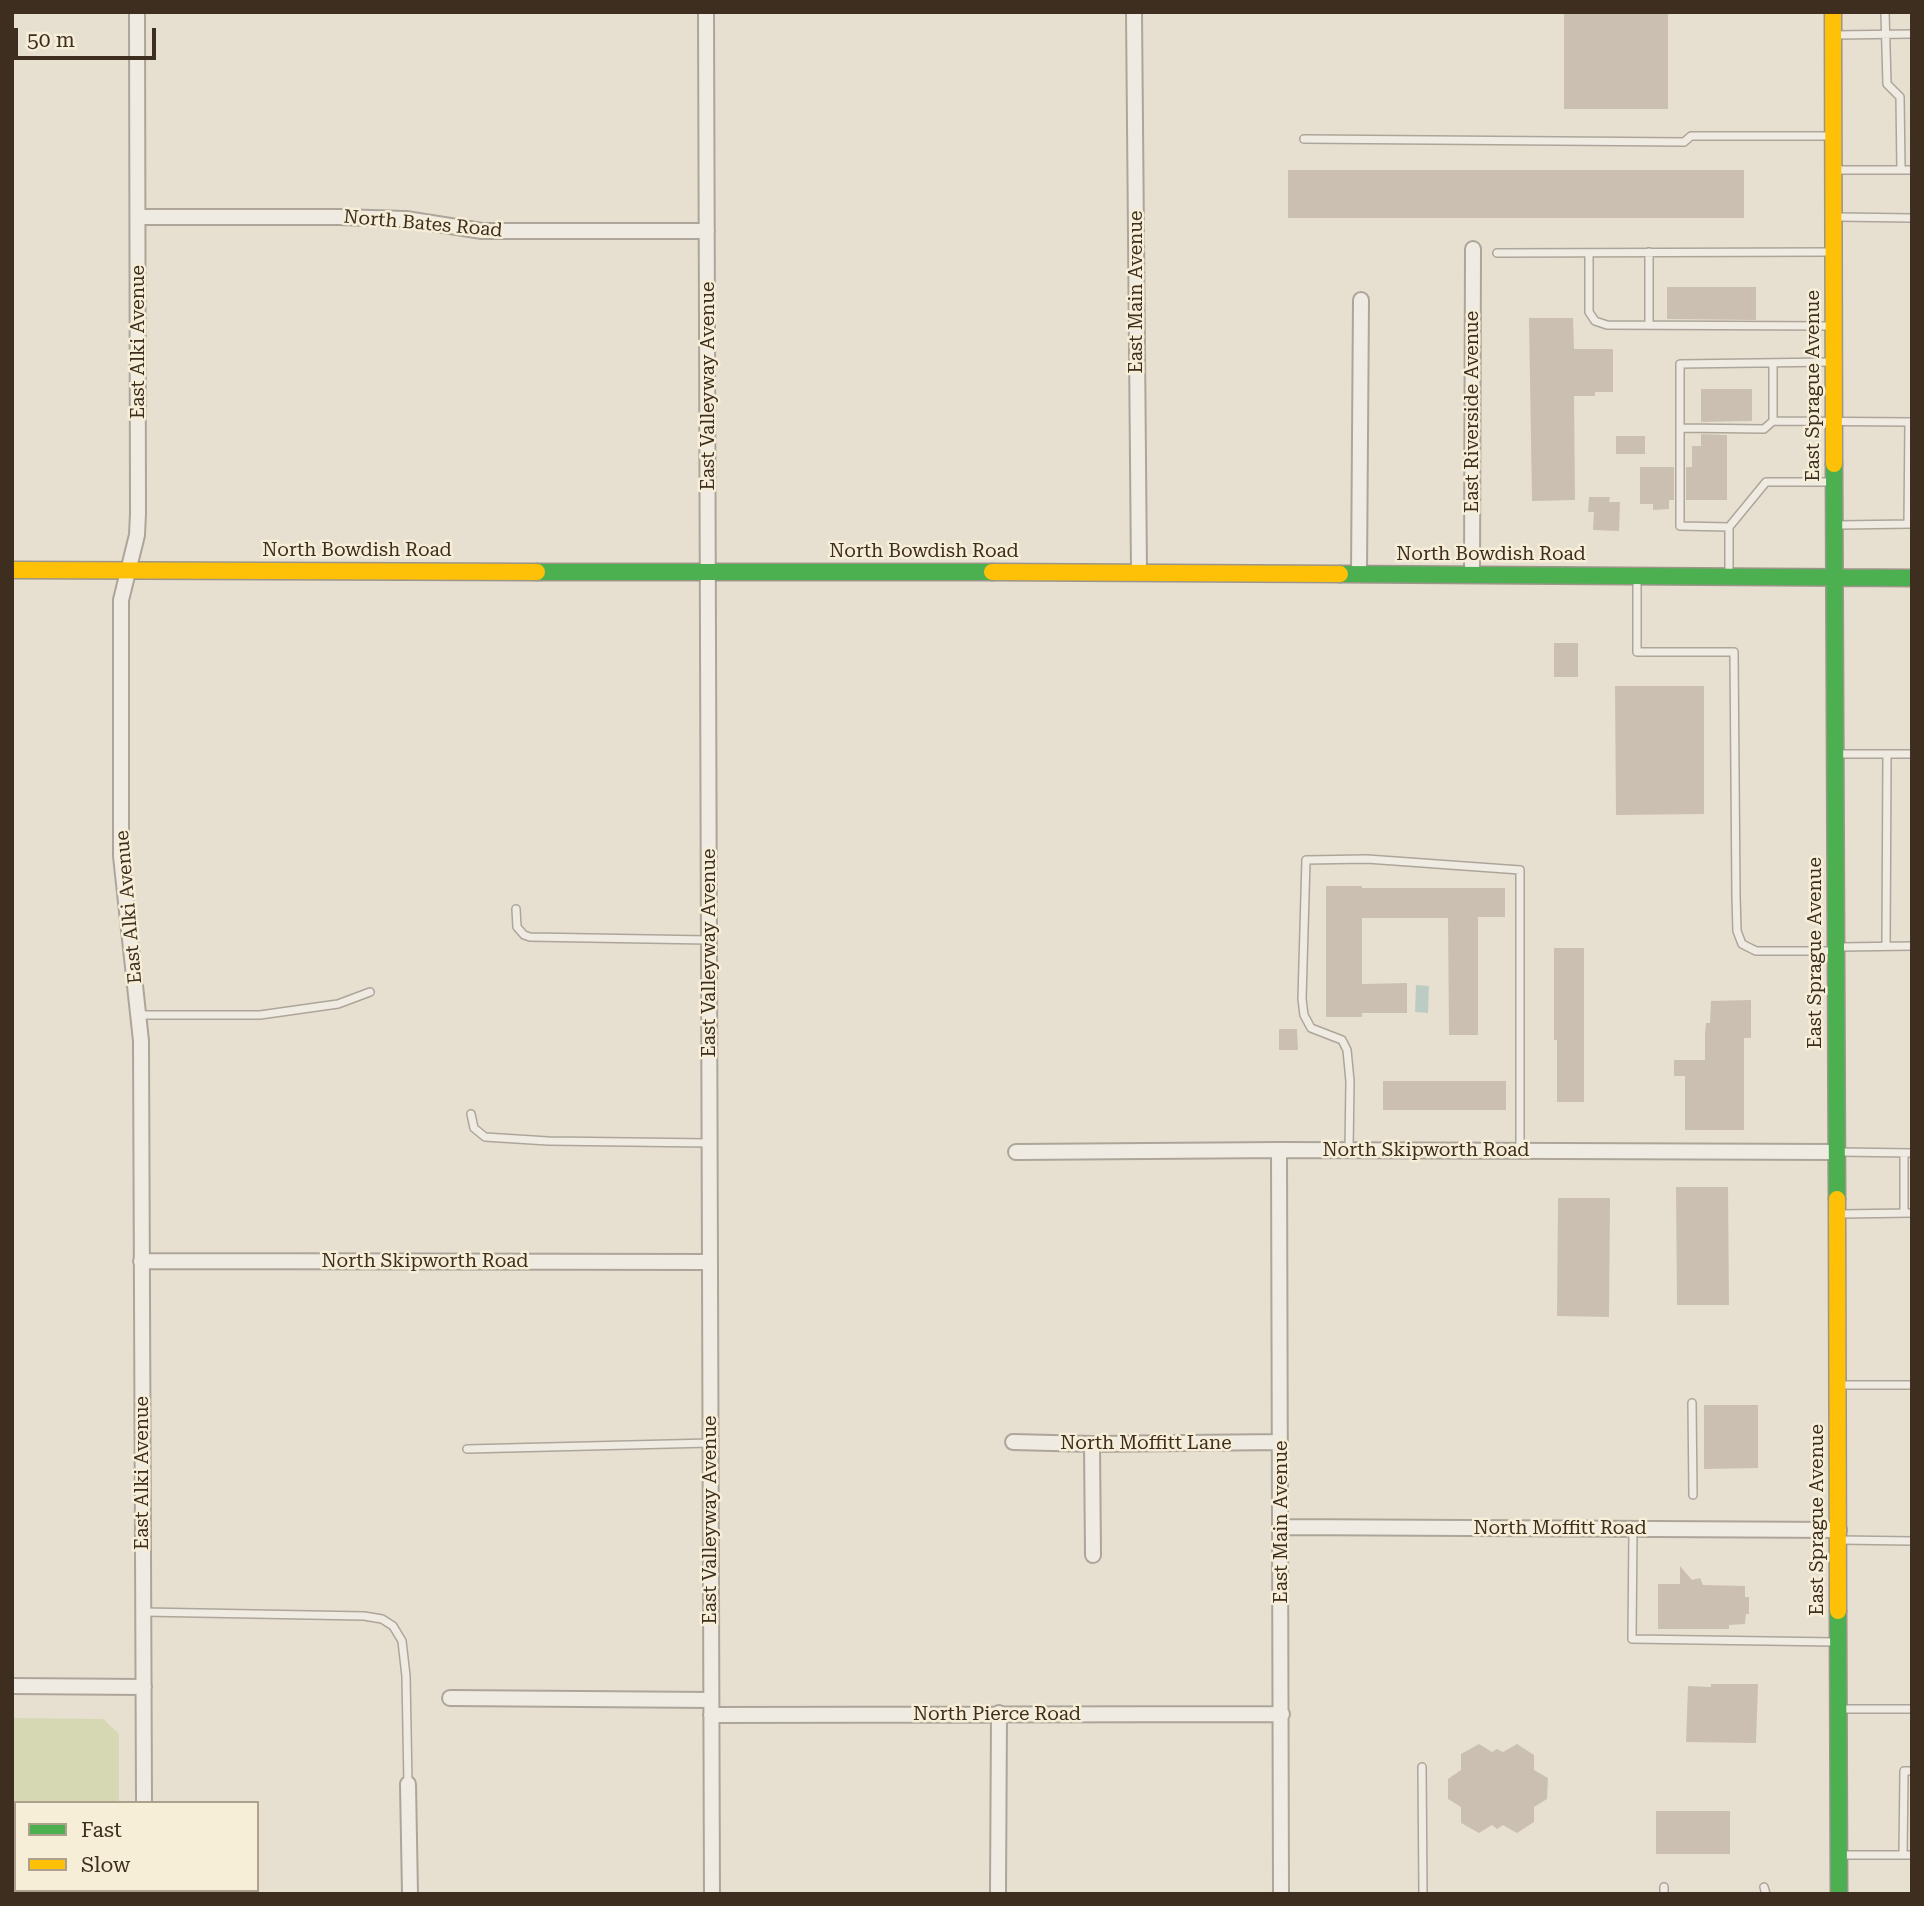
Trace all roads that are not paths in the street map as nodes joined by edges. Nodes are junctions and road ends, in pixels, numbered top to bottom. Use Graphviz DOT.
graph roads {
  1 [pos="137,12"];
  2 [pos="706,12"];
  3 [pos="1134,12"];
  4 [pos="1833,12"];
  5 [pos="1885,12"];
  6 [pos="1886,34"];
  7 [pos="1912,34"];
  8 [pos="1833,36"];
  9 [pos="1833,136"];
  10 [pos="1304,139"];
  11 [pos="1833,170"];
  12 [pos="1901,170"];
  13 [pos="1912,170"];
  14 [pos="138,217"];
  15 [pos="1833,217"];
  16 [pos="1912,218"];
  17 [pos="707,231"];
  18 [pos="1473,248"];
  19 [pos="1649,252"];
  20 [pos="1834,252"];
  21 [pos="1497,253"];
  22 [pos="1589,253"];
  23 [pos="1361,300"];
  24 [pos="1649,326"];
  25 [pos="1833,327"];
  26 [pos="1833,362"];
  27 [pos="1773,363"];
  28 [pos="1773,421"];
  29 [pos="1833,421"];
  30 [pos="1910,422"];
  31 [pos="1681,428"];
  32 [pos="1834,482"];
  33 [pos="1910,524"];
  34 [pos="1834,525"];
  35 [pos="1729,527"];
  36 [pos="12,570"];
  37 [pos="127,570"];
  38 [pos="1139,572"];
  39 [pos="709,573"];
  40 [pos="1359,574"];
  41 [pos="1472,575"];
  42 [pos="1637,576"];
  43 [pos="1729,577"];
  44 [pos="1835,578"];
  45 [pos="1912,578"];
  46 [pos="1836,754"];
  47 [pos="1887,754"];
  48 [pos="1912,754"];
  49 [pos="516,909"];
  50 [pos="709,940"];
  51 [pos="1886,946"];
  52 [pos="1912,946"];
  53 [pos="1836,949"];
  54 [pos="370,992"];
  55 [pos="139,1015"];
  56 [pos="471,1114"];
  57 [pos="709,1143"];
  58 [pos="1279,1150"];
  59 [pos="1349,1150"];
  60 [pos="1520,1151"];
  61 [pos="1016,1152"];
  62 [pos="1837,1152"];
  63 [pos="1908,1153"];
  64 [pos="1908,1213"];
  65 [pos="1837,1214"];
  66 [pos="141,1261"];
  67 [pos="709,1262"];
  68 [pos="1838,1385"];
  69 [pos="1912,1385"];
  70 [pos="1692,1403"];
  71 [pos="1013,1442"];
  72 [pos="1280,1442"];
  73 [pos="710,1443"];
  74 [pos="1092,1444"];
  75 [pos="467,1449"];
  76 [pos="1693,1494"];
  77 [pos="1281,1527"];
  78 [pos="1633,1529"];
  79 [pos="1839,1535"];
  80 [pos="1912,1541"];
  81 [pos="1093,1555"];
  82 [pos="143,1612"];
  83 [pos="1839,1642"];
  84 [pos="12,1686"];
  85 [pos="144,1687"];
  86 [pos="450,1698"];
  87 [pos="711,1707"];
  88 [pos="1839,1709"];
  89 [pos="1912,1709"];
  90 [pos="999,1713"];
  91 [pos="1282,1714"];
  92 [pos="1422,1767"];
  93 [pos="1912,1771"];
  94 [pos="408,1784"];
  95 [pos="144,1801"];
  96 [pos="1908,1812"];
  97 [pos="1839,1855"];
  98 [pos="1907,1855"];
  99 [pos="410,1894"];
  100 [pos="712,1894"];
  101 [pos="998,1894"];
  102 [pos="1281,1894"];
  103 [pos="1423,1894"];
  104 [pos="1839,1894"];
  1 -- 14 [label="street, East Alki Avenue"];
  2 -- 17 [label="street, East Valleyway Avenue"];
  3 -- 38 [label="street, East Main Avenue"];
  4 -- 8 [label="main road, East Sprague Avenue"];
  5 -- 6 [label="lane"];
  6 -- 7 [label="lane"];
  6 -- 8 [label="lane"];
  6 -- 12 [label="lane"];
  8 -- 9 [label="main road, East Sprague Avenue"];
  9 -- 10 [label="lane"];
  9 -- 11 [label="main road, East Sprague Avenue"];
  11 -- 12 [label="lane"];
  11 -- 15 [label="main road, East Sprague Avenue"];
  12 -- 13 [label="lane"];
  14 -- 17 [label="street, North Bates Road"];
  14 -- 37 [label="street, East Alki Avenue"];
  15 -- 16 [label="lane"];
  15 -- 20 [label="main road, East Sprague Avenue"];
  17 -- 39 [label="street, East Valleyway Avenue"];
  18 -- 41 [label="street, East Riverside Avenue"];
  19 -- 20 [label="lane"];
  19 -- 22 [label="lane"];
  19 -- 24 [label="lane"];
  20 -- 25 [label="main road, East Sprague Avenue"];
  21 -- 22 [label="lane"];
  22 -- 24 [label="lane"];
  23 -- 40 [label="street"];
  24 -- 25 [label="lane"];
  25 -- 26 [label="main road, East Sprague Avenue"];
  26 -- 27 [label="lane"];
  26 -- 29 [label="main road, East Sprague Avenue"];
  27 -- 28 [label="lane"];
  27 -- 31 [label="lane"];
  28 -- 29 [label="lane"];
  28 -- 31 [label="lane"];
  29 -- 30 [label="lane"];
  29 -- 32 [label="main road, East Sprague Avenue"];
  30 -- 33 [label="lane"];
  31 -- 35 [label="lane"];
  32 -- 34 [label="main road, East Sprague Avenue"];
  32 -- 35 [label="lane"];
  33 -- 34 [label="lane"];
  34 -- 44 [label="main road, East Sprague Avenue"];
  35 -- 43 [label="lane"];
  36 -- 37 [label="main road, North Bowdish Road"];
  37 -- 39 [label="main road, North Bowdish Road"];
  37 -- 55 [label="street, East Alki Avenue"];
  38 -- 39 [label="main road, North Bowdish Road"];
  38 -- 40 [label="main road, North Bowdish Road"];
  39 -- 50 [label="street, East Valleyway Avenue"];
  40 -- 41 [label="main road, North Bowdish Road"];
  41 -- 42 [label="main road, North Bowdish Road"];
  42 -- 43 [label="main road, North Bowdish Road"];
  42 -- 53 [label="lane"];
  43 -- 44 [label="main road, North Bowdish Road"];
  44 -- 45 [label="main road, North Bowdish Road"];
  44 -- 46 [label="main road, East Sprague Avenue"];
  46 -- 47 [label="lane"];
  46 -- 53 [label="main road, East Sprague Avenue"];
  47 -- 48 [label="lane"];
  47 -- 51 [label="lane"];
  49 -- 50 [label="lane"];
  50 -- 57 [label="street, East Valleyway Avenue"];
  51 -- 52 [label="lane"];
  51 -- 53 [label="lane"];
  53 -- 62 [label="main road, East Sprague Avenue"];
  54 -- 55 [label="lane"];
  55 -- 66 [label="street, East Alki Avenue"];
  56 -- 57 [label="lane"];
  57 -- 67 [label="street, East Valleyway Avenue"];
  58 -- 59 [label="street, North Skipworth Road"];
  58 -- 61 [label="street, North Skipworth Road"];
  58 -- 72 [label="street, East Main Avenue"];
  59 -- 60 [label="street, North Skipworth Road"];
  59 -- 60 [label="lane"];
  60 -- 62 [label="street, North Skipworth Road"];
  62 -- 63 [label="lane"];
  62 -- 65 [label="main road, East Sprague Avenue"];
  63 -- 64 [label="lane"];
  64 -- 65 [label="lane"];
  65 -- 68 [label="main road, East Sprague Avenue"];
  66 -- 67 [label="street, North Skipworth Road"];
  66 -- 82 [label="street, East Alki Avenue"];
  67 -- 73 [label="street, East Valleyway Avenue"];
  68 -- 69 [label="lane"];
  68 -- 79 [label="main road, East Sprague Avenue"];
  70 -- 76 [label="lane"];
  71 -- 74 [label="street, North Moffitt Lane"];
  72 -- 74 [label="street, North Moffitt Lane"];
  72 -- 77 [label="street, East Main Avenue"];
  73 -- 75 [label="lane"];
  73 -- 87 [label="street, East Valleyway Avenue"];
  74 -- 81 [label="street"];
  77 -- 78 [label="street, North Moffitt Road"];
  77 -- 91 [label="street, East Main Avenue"];
  78 -- 79 [label="street, North Moffitt Road"];
  78 -- 83 [label="lane"];
  79 -- 80 [label="lane"];
  79 -- 83 [label="main road, East Sprague Avenue"];
  82 -- 85 [label="street, East Alki Avenue"];
  82 -- 94 [label="lane"];
  83 -- 88 [label="main road, East Sprague Avenue"];
  84 -- 85 [label="street"];
  85 -- 95 [label="street, East Alki Avenue"];
  86 -- 87 [label="street, North Pierce Road"];
  87 -- 90 [label="street, North Pierce Road"];
  87 -- 100 [label="street, East Valleyway Avenue"];
  88 -- 89 [label="lane"];
  88 -- 97 [label="main road, East Sprague Avenue"];
  90 -- 91 [label="street, North Pierce Road"];
  90 -- 101 [label="street"];
  91 -- 102 [label="street, East Main Avenue"];
  92 -- 103 [label="lane"];
  93 -- 96 [label="lane"];
  94 -- 99 [label="street"];
  96 -- 98 [label="lane"];
  97 -- 98 [label="lane"];
  97 -- 104 [label="main road, East Sprague Avenue"];
}
